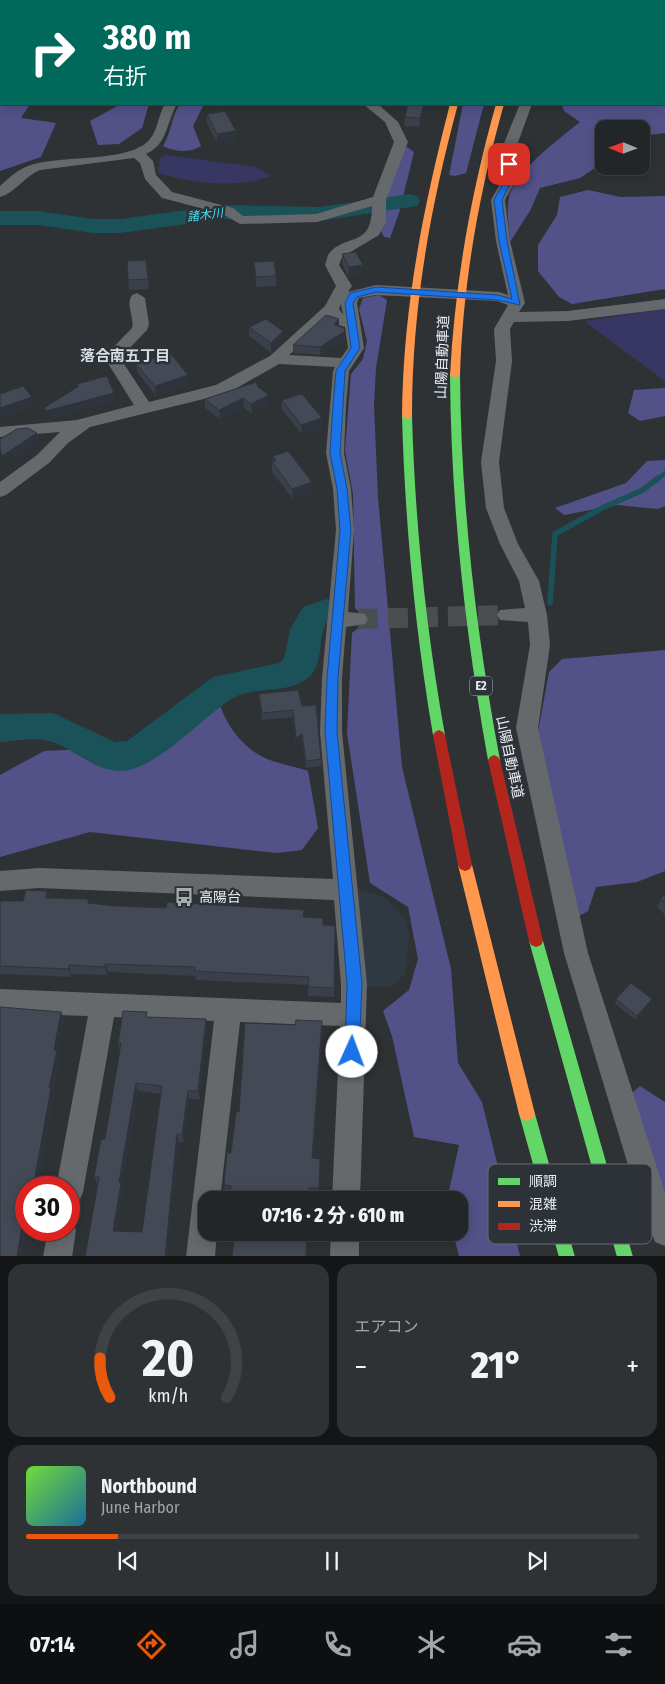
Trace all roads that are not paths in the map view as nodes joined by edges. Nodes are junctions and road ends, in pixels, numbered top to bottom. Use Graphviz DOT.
graph roads {
  1 [pos="170,105"];
  2 [pos="371,105"];
  3 [pos="454,105"];
  4 [pos="500,105"];
  5 [pos="526,105"];
  6 [pos="137,154"];
  7 [pos="0,193"];
  8 [pos="379,200"];
  9 [pos="137,298"];
  10 [pos="665,304"];
  11 [pos="508,306"];
  12 [pos="332,309"];
  13 [pos="354,325"];
  14 [pos="276,359"];
  15 [pos="345,363"];
  16 [pos="144,408"];
  17 [pos="78,426"];
  18 [pos="0,432"];
  19 [pos="0,490"];
  20 [pos="537,614"];
  21 [pos="507,615"];
  22 [pos="0,881"];
  23 [pos="346,890"];
  24 [pos="0,1001"];
  25 [pos="103,1006"];
  26 [pos="228,1011"];
  27 [pos="353,1015"];
  28 [pos="542,1164"];
  29 [pos="599,1164"];
  30 [pos="641,1164"];
  31 [pos="72,1176"];
  32 [pos="207,1191"];
  33 [pos="346,1191"];
  34 [pos="652,1196"];
  35 [pos="665,1232"];
  36 [pos="60,1241"];
  37 [pos="202,1241"];
  38 [pos="345,1241"];
  39 [pos="57,1256"];
  40 [pos="200,1256"];
  41 [pos="344,1256"];
  1 -- 6 [label="street"];
  2 -- 8 [label="street"];
  3 -- 28 [label="highway"];
  4 -- 29 [label="highway, 山陽自動車道 / E2"];
  5 -- 11 [label="street"];
  6 -- 7 [label="street"];
  6 -- 8 [label="street"];
  8 -- 12 [label="street"];
  9 -- 16 [label="street"];
  10 -- 11 [label="street"];
  11 -- 13 [label="street"];
  11 -- 20 [label="street"];
  12 -- 13 [label="street"];
  12 -- 14 [label="street"];
  13 -- 15 [label="street"];
  14 -- 15 [label="street"];
  14 -- 16 [label="street"];
  15 -- 23 [label="street"];
  16 -- 17 [label="street"];
  17 -- 18 [label="street"];
  17 -- 19 [label="street"];
  20 -- 21 [label="street"];
  20 -- 30 [label="street"];
  22 -- 23 [label="street"];
  23 -- 27 [label="street"];
  24 -- 25 [label="street"];
  25 -- 26 [label="street"];
  25 -- 31 [label="street"];
  26 -- 27 [label="street"];
  26 -- 32 [label="street"];
  27 -- 33 [label="street"];
  34 -- 35 [label="street"];
  36 -- 39 [label="street"];
  37 -- 40 [label="street"];
  38 -- 41 [label="street"];
}
